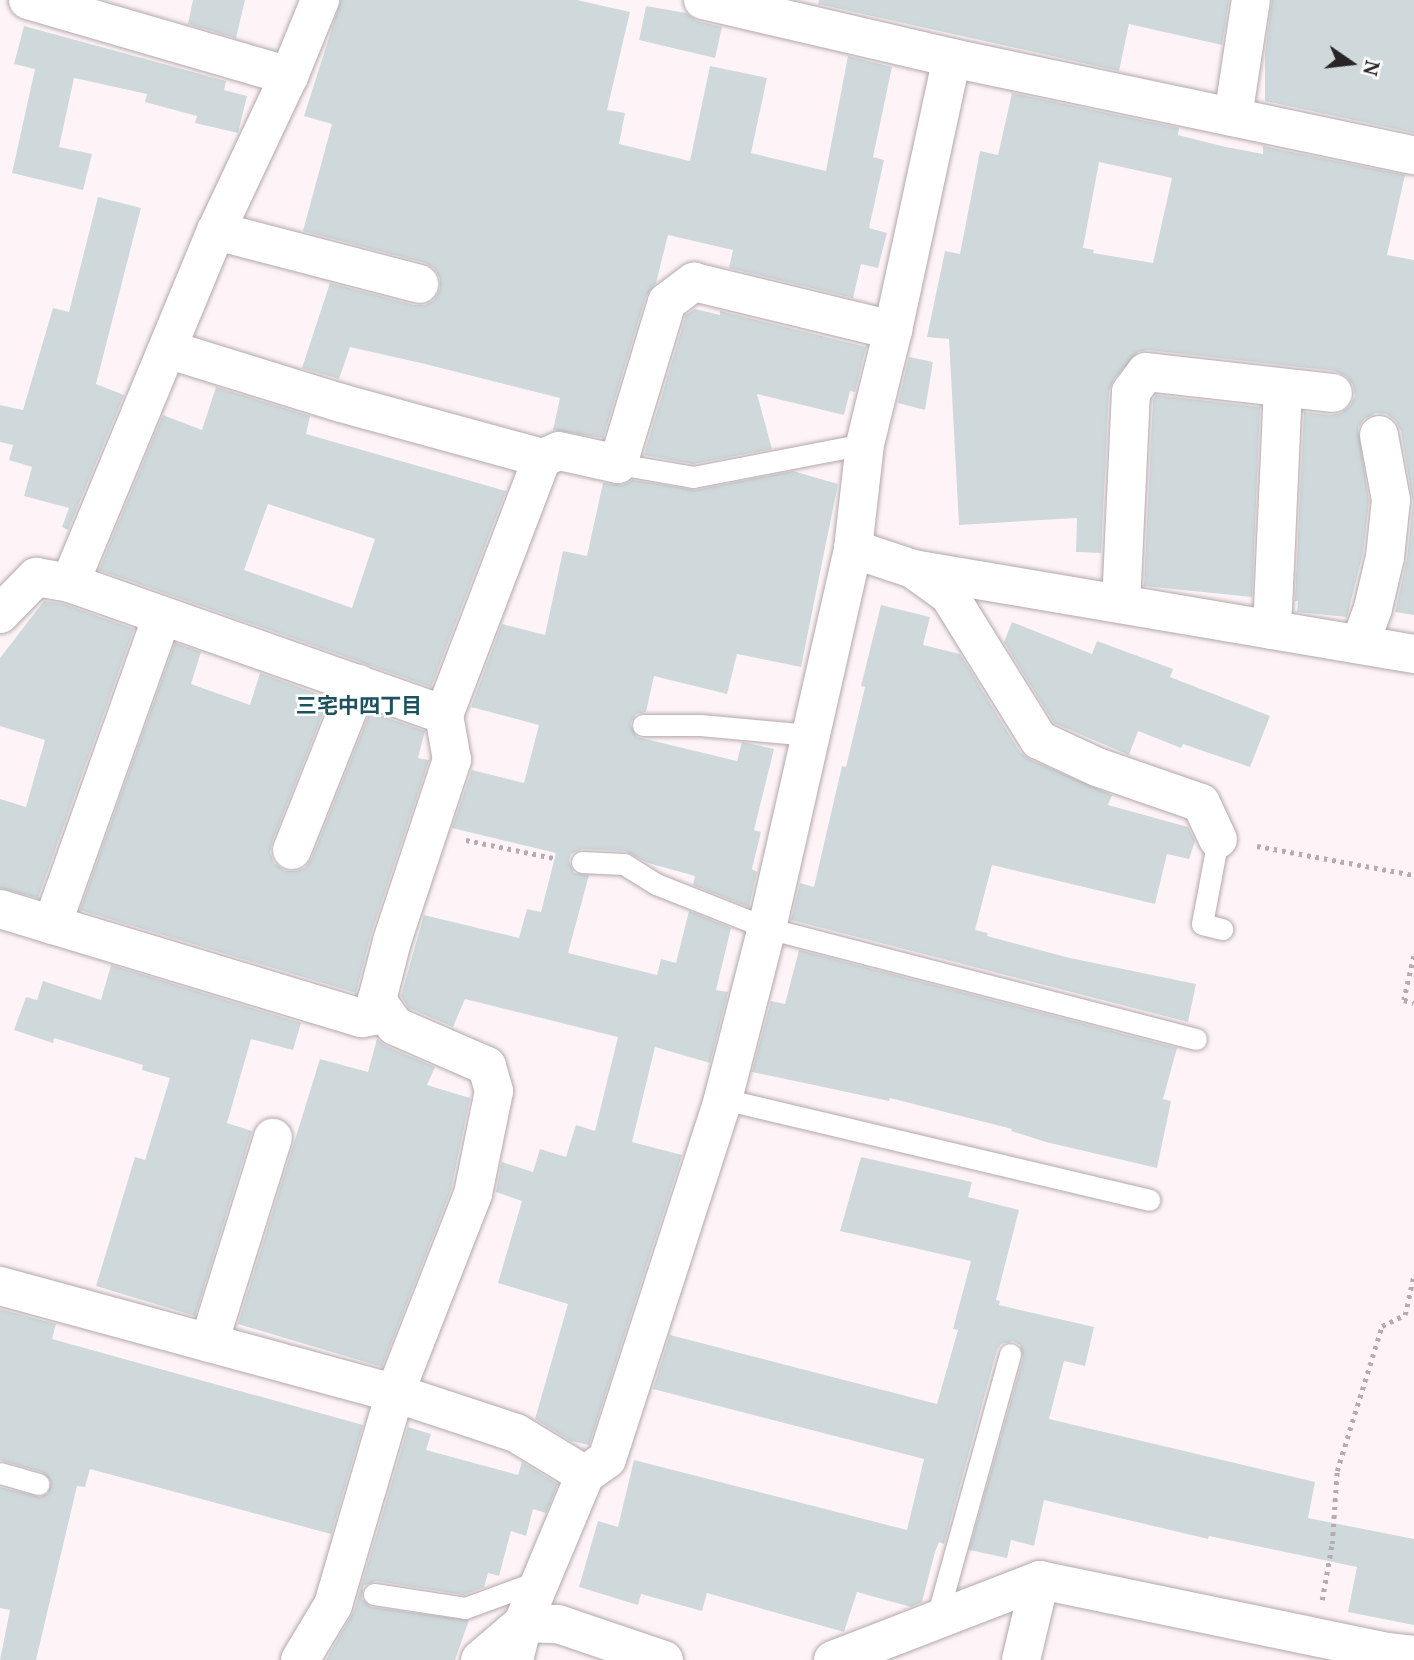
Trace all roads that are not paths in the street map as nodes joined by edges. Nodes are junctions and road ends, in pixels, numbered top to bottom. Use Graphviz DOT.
graph roads {
  1 [pos="28,0"];
  2 [pos="320,0"];
  3 [pos="703,0"];
  4 [pos="1251,0"];
  5 [pos="796,10"];
  6 [pos="952,58"];
  7 [pos="289,76"];
  8 [pos="1233,117"];
  9 [pos="1414,155"];
  10 [pos="216,231"];
  11 [pos="419,284"];
  12 [pos="893,330"];
  13 [pos="170,350"];
  14 [pos="1283,388"];
  15 [pos="1333,393"];
  16 [pos="1379,435"];
  17 [pos="865,444"];
  18 [pos="542,458"];
  19 [pos="618,464"];
  20 [pos="853,549"];
  21 [pos="913,569"];
  22 [pos="70,583"];
  23 [pos="1121,604"];
  24 [pos="0,614"];
  25 [pos="162,616"];
  26 [pos="1272,630"];
  27 [pos="1360,644"];
  28 [pos="1414,654"];
  29 [pos="358,684"];
  30 [pos="444,715"];
  31 [pos="643,725"];
  32 [pos="810,735"];
  33 [pos="1218,839"];
  34 [pos="292,850"];
  35 [pos="582,862"];
  36 [pos="0,909"];
  37 [pos="52,925"];
  38 [pos="767,928"];
  39 [pos="1222,929"];
  40 [pos="387,1014"];
  41 [pos="1196,1039"];
  42 [pos="723,1099"];
  43 [pos="274,1138"];
  44 [pos="1149,1200"];
  45 [pos="0,1286"];
  46 [pos="209,1343"];
  47 [pos="1010,1354"];
  48 [pos="396,1393"];
  49 [pos="0,1473"];
  50 [pos="585,1475"];
  51 [pos="38,1484"];
  52 [pos="541,1580"];
  53 [pos="1040,1580"];
  54 [pos="374,1594"];
  55 [pos="936,1621"];
  56 [pos="523,1623"];
  57 [pos="1396,1656"];
  58 [pos="300,1660"];
  59 [pos="480,1660"];
  60 [pos="514,1660"];
  61 [pos="664,1660"];
  62 [pos="833,1660"];
  63 [pos="1021,1660"];
  1 -- 7 [label="street"];
  2 -- 7 [label="street"];
  3 -- 5 [label="street"];
  4 -- 8 [label="street"];
  5 -- 6 [label="street"];
  6 -- 8 [label="street"];
  6 -- 12 [label="street"];
  7 -- 10 [label="street"];
  8 -- 9 [label="street"];
  10 -- 11 [label="street"];
  10 -- 13 [label="street"];
  12 -- 17 [label="street"];
  12 -- 19 [label="street"];
  13 -- 18 [label="street"];
  13 -- 22 [label="street"];
  14 -- 15 [label="street"];
  14 -- 23 [label="street"];
  14 -- 26 [label="street"];
  16 -- 27 [label="street"];
  17 -- 19 [label="lane"];
  17 -- 20 [label="street"];
  18 -- 19 [label="street"];
  18 -- 30 [label="street"];
  20 -- 21 [label="street"];
  20 -- 32 [label="street"];
  21 -- 23 [label="street"];
  21 -- 33 [label="street"];
  22 -- 24 [label="street"];
  22 -- 25 [label="street"];
  23 -- 26 [label="street"];
  25 -- 29 [label="street"];
  25 -- 37 [label="street"];
  26 -- 27 [label="street"];
  27 -- 28 [label="street"];
  29 -- 30 [label="street"];
  29 -- 34 [label="street"];
  30 -- 40 [label="street"];
  31 -- 32 [label="lane"];
  32 -- 38 [label="street"];
  33 -- 39 [label="lane"];
  35 -- 38 [label="lane"];
  36 -- 37 [label="street"];
  37 -- 40 [label="street"];
  38 -- 41 [label="lane"];
  38 -- 42 [label="street"];
  40 -- 48 [label="street"];
  42 -- 44 [label="lane"];
  42 -- 50 [label="street"];
  43 -- 46 [label="street"];
  45 -- 46 [label="street"];
  46 -- 48 [label="street"];
  47 -- 55 [label="lane"];
  48 -- 50 [label="street"];
  48 -- 58 [label="street"];
  49 -- 51 [label="lane"];
  50 -- 52 [label="street"];
  52 -- 54 [label="lane"];
  52 -- 56 [label="street"];
  53 -- 55 [label="street"];
  53 -- 57 [label="street"];
  53 -- 63 [label="street"];
  55 -- 62 [label="street"];
  56 -- 59 [label="street"];
  56 -- 60 [label="street"];
  56 -- 61 [label="street"];
}
